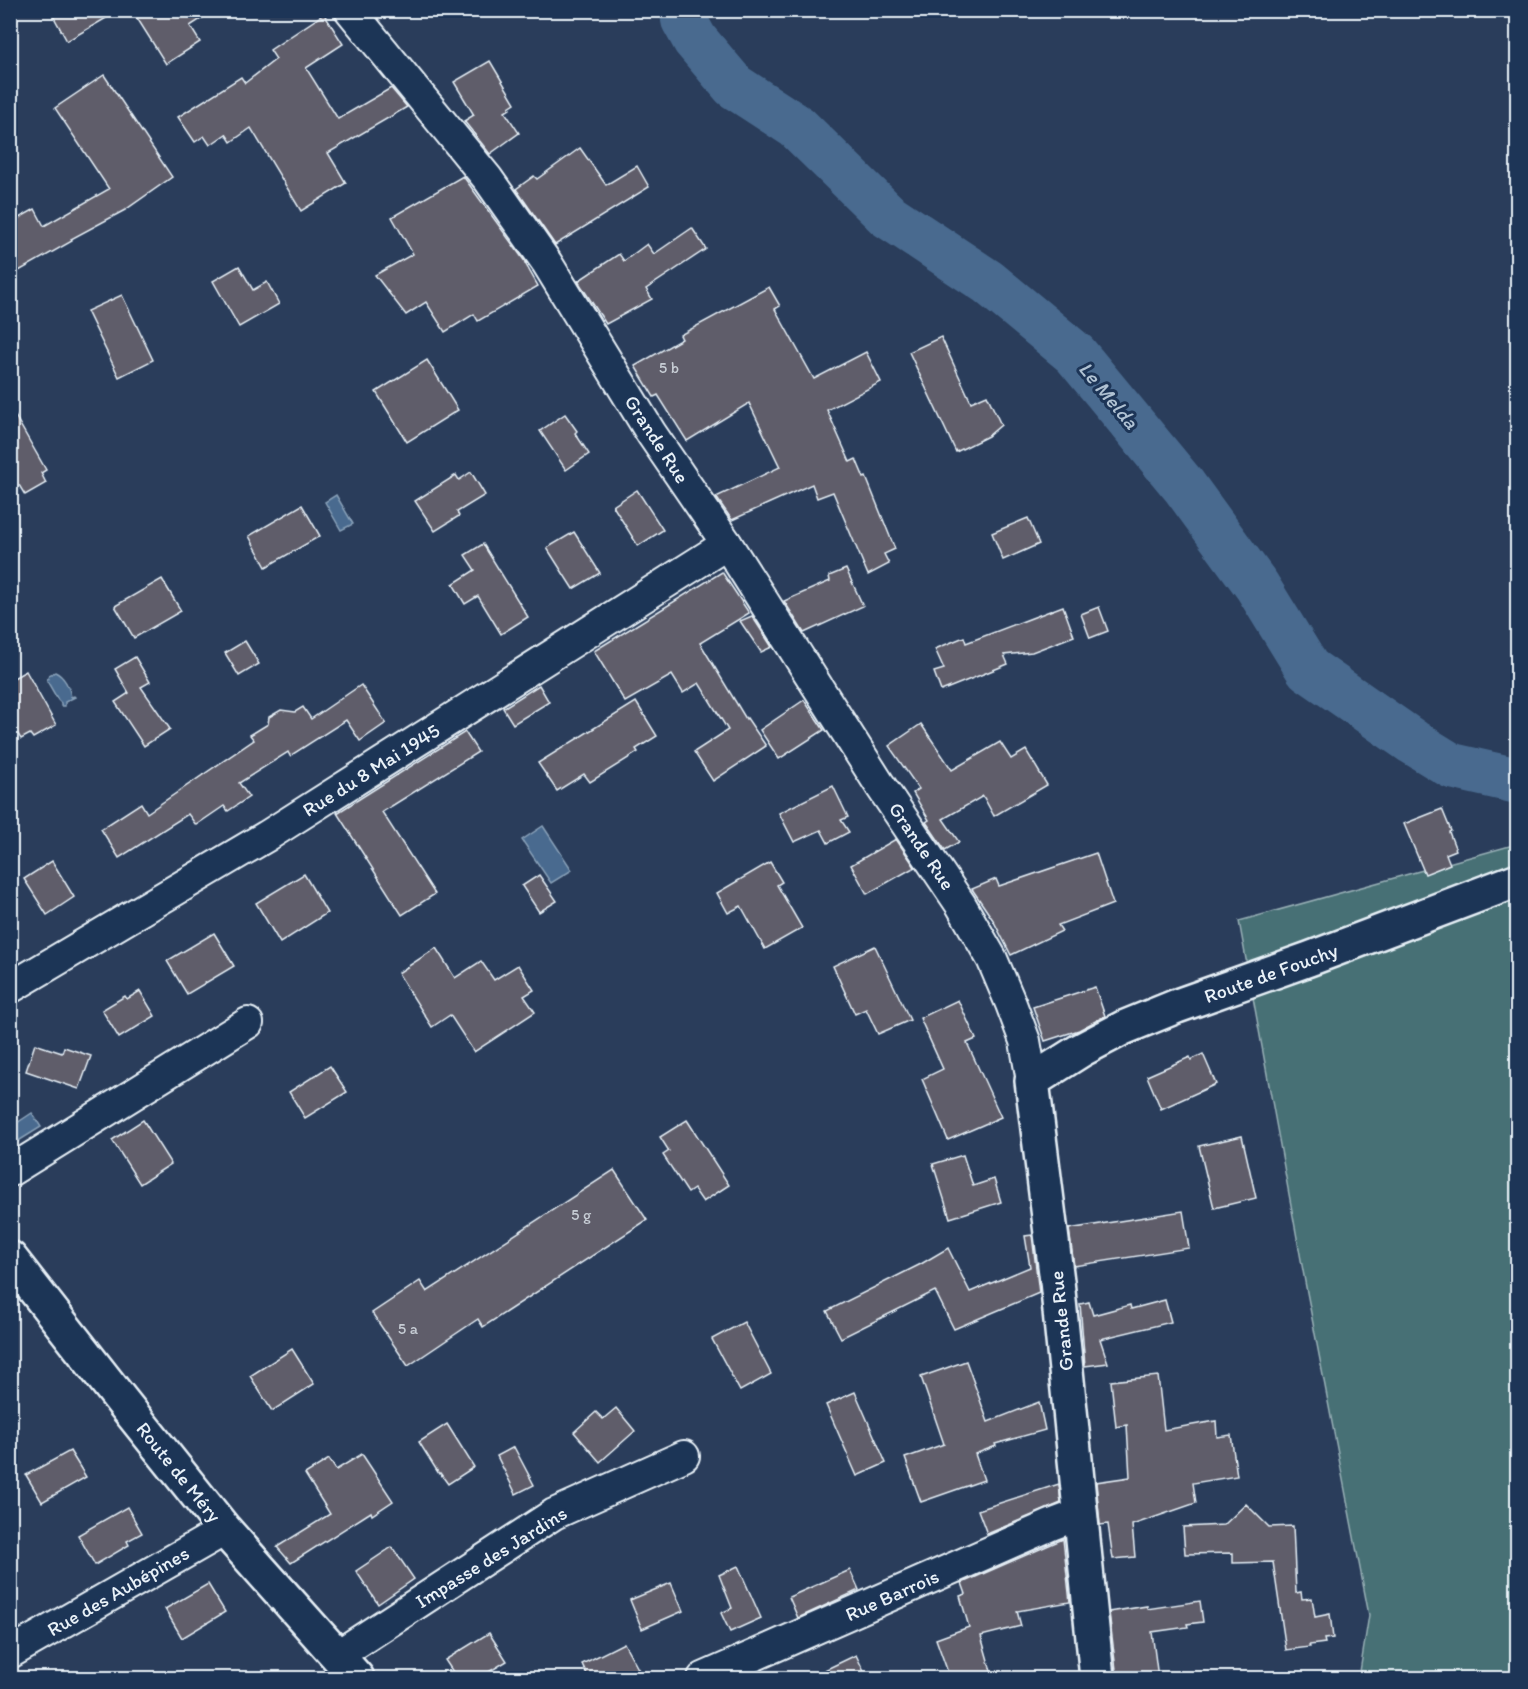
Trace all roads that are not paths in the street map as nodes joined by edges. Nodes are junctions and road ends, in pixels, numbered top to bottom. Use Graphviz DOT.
graph roads {
  1 [pos="350,10"];
  2 [pos="727,544"];
  3 [pos="1518,880"];
  4 [pos="10,988"];
  5 [pos="248,1023"];
  6 [pos="1032,1081"];
  7 [pos="10,1172"];
  8 [pos="10,1258"];
  9 [pos="684,1456"];
  10 [pos="1080,1514"];
  11 [pos="225,1530"];
  12 [pos="10,1653"];
  13 [pos="347,1667"];
  14 [pos="703,1678"];
  15 [pos="1096,1678"];
  1 -- 2 [label="street, Grande Rue"];
  2 -- 4 [label="street, Rue du 8 Mai 1945"];
  2 -- 6 [label="street, Grande Rue"];
  3 -- 6 [label="street, Route de Fouchy"];
  5 -- 7 [label="street"];
  6 -- 10 [label="street, Grande Rue"];
  8 -- 11 [label="street, Route de Méry"];
  9 -- 13 [label="street, Impasse des Jardins"];
  10 -- 14 [label="street, Rue Barrois"];
  10 -- 15 [label="street, Grande Rue"];
  11 -- 12 [label="street, Rue des Aubépines"];
  11 -- 13 [label="street, Route de Méry"];
}
